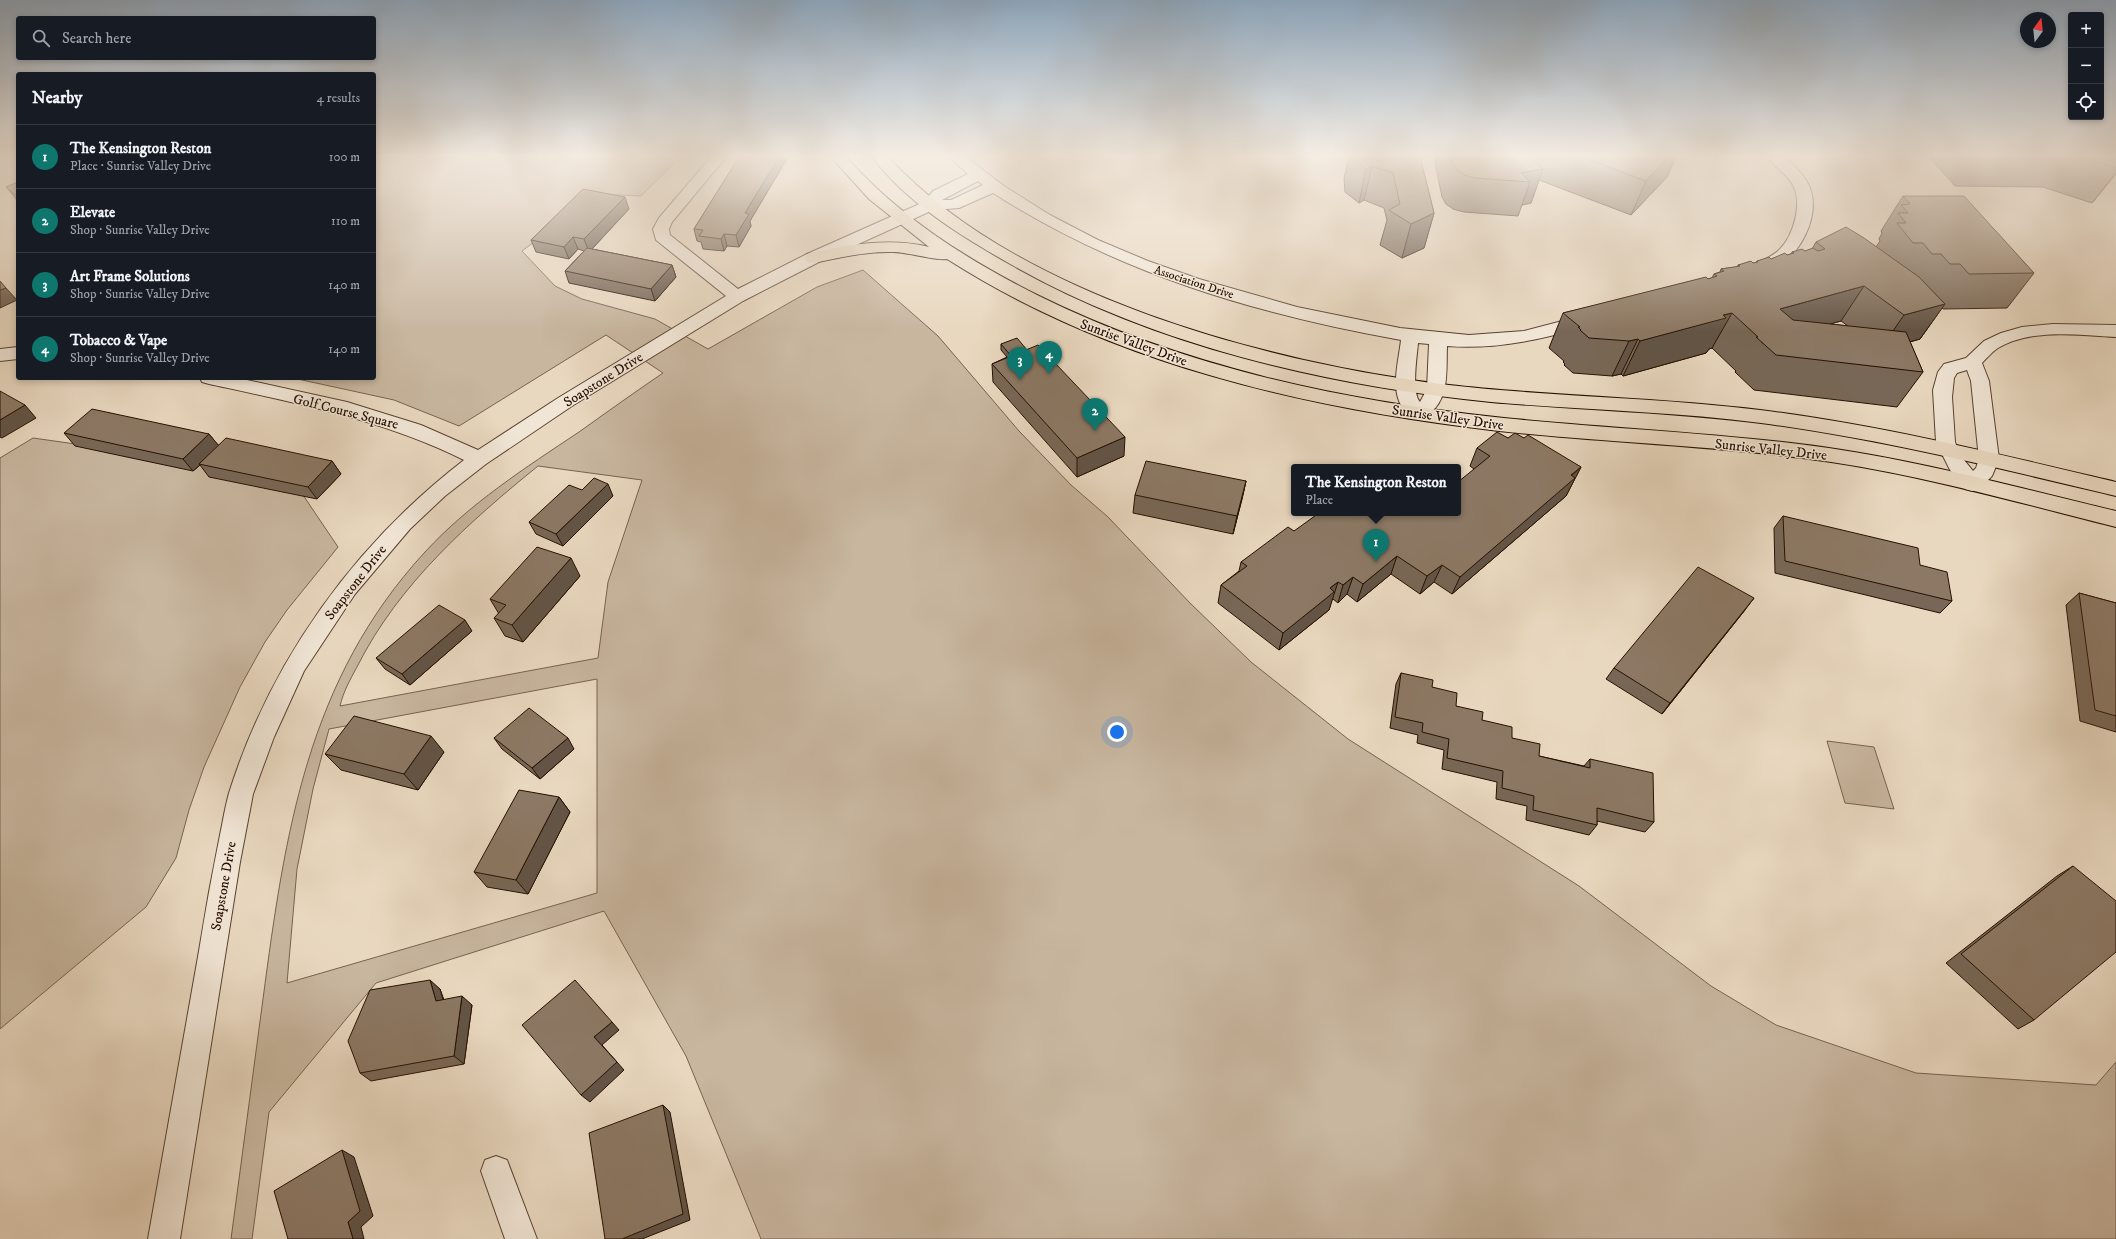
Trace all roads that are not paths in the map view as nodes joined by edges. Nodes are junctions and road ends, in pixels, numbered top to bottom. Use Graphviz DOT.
graph roads {
  1 [pos="670,215"];
  2 [pos="895,215"];
  3 [pos="910,215"];
  4 [pos="943,215"];
  5 [pos="1039,215"];
  6 [pos="1803,215"];
  7 [pos="900,219"];
  8 [pos="813,258"];
  9 [pos="960,261"];
  10 [pos="1745,276"];
  11 [pos="737,296"];
  12 [pos="1600,316"];
  13 [pos="2116,331"];
  14 [pos="1410,335"];
  15 [pos="1438,338"];
  16 [pos="16,353"];
  17 [pos="0,354"];
  18 [pos="1973,362"];
  19 [pos="217,380"];
  20 [pos="1406,385"];
  21 [pos="1436,388"];
  22 [pos="1419,413"];
  23 [pos="1945,448"];
  24 [pos="479,459"];
  25 [pos="1989,459"];
  26 [pos="1972,484"];
  27 [pos="2116,489"];
  28 [pos="2116,519"];
  29 [pos="496,1171"];
  30 [pos="164,1239"];
  31 [pos="521,1239"];
  1 -- 11 [label="street"];
  2 -- 7 [label="main road, Sunrise Valley Drive"];
  3 -- 7 [label="street, Soapstone Drive"];
  4 -- 20 [label="main road, Sunrise Valley Drive"];
  5 -- 14 [label="street, Association Drive"];
  6 -- 10 [label="street"];
  7 -- 8 [label="street, Soapstone Drive"];
  7 -- 9 [label="main road, Sunrise Valley Drive"];
  8 -- 9 [label="main road"];
  8 -- 11 [label="street, Soapstone Drive"];
  9 -- 22 [label="main road, Sunrise Valley Drive"];
  11 -- 24 [label="street, Soapstone Drive"];
  12 -- 15 [label="street, Association Drive"];
  13 -- 18 [label="street"];
  14 -- 15 [label="street, Association Drive"];
  14 -- 20 [label="street"];
  15 -- 21 [label="street"];
  16 -- 17 [label="street"];
  18 -- 23 [label="street"];
  18 -- 25 [label="street"];
  19 -- 24 [label="street, Golf Course Square"];
  20 -- 21 [label="main road, Sunrise Valley Drive"];
  20 -- 22 [label="street"];
  21 -- 22 [label="street"];
  21 -- 23 [label="main road, Sunrise Valley Drive"];
  22 -- 26 [label="main road, Sunrise Valley Drive"];
  23 -- 25 [label="main road, Sunrise Valley Drive"];
  23 -- 26 [label="street"];
  24 -- 30 [label="street, Soapstone Drive"];
  25 -- 26 [label="street"];
  25 -- 27 [label="main road, Sunrise Valley Drive"];
  26 -- 28 [label="main road, Sunrise Valley Drive"];
  29 -- 31 [label="street"];
}
